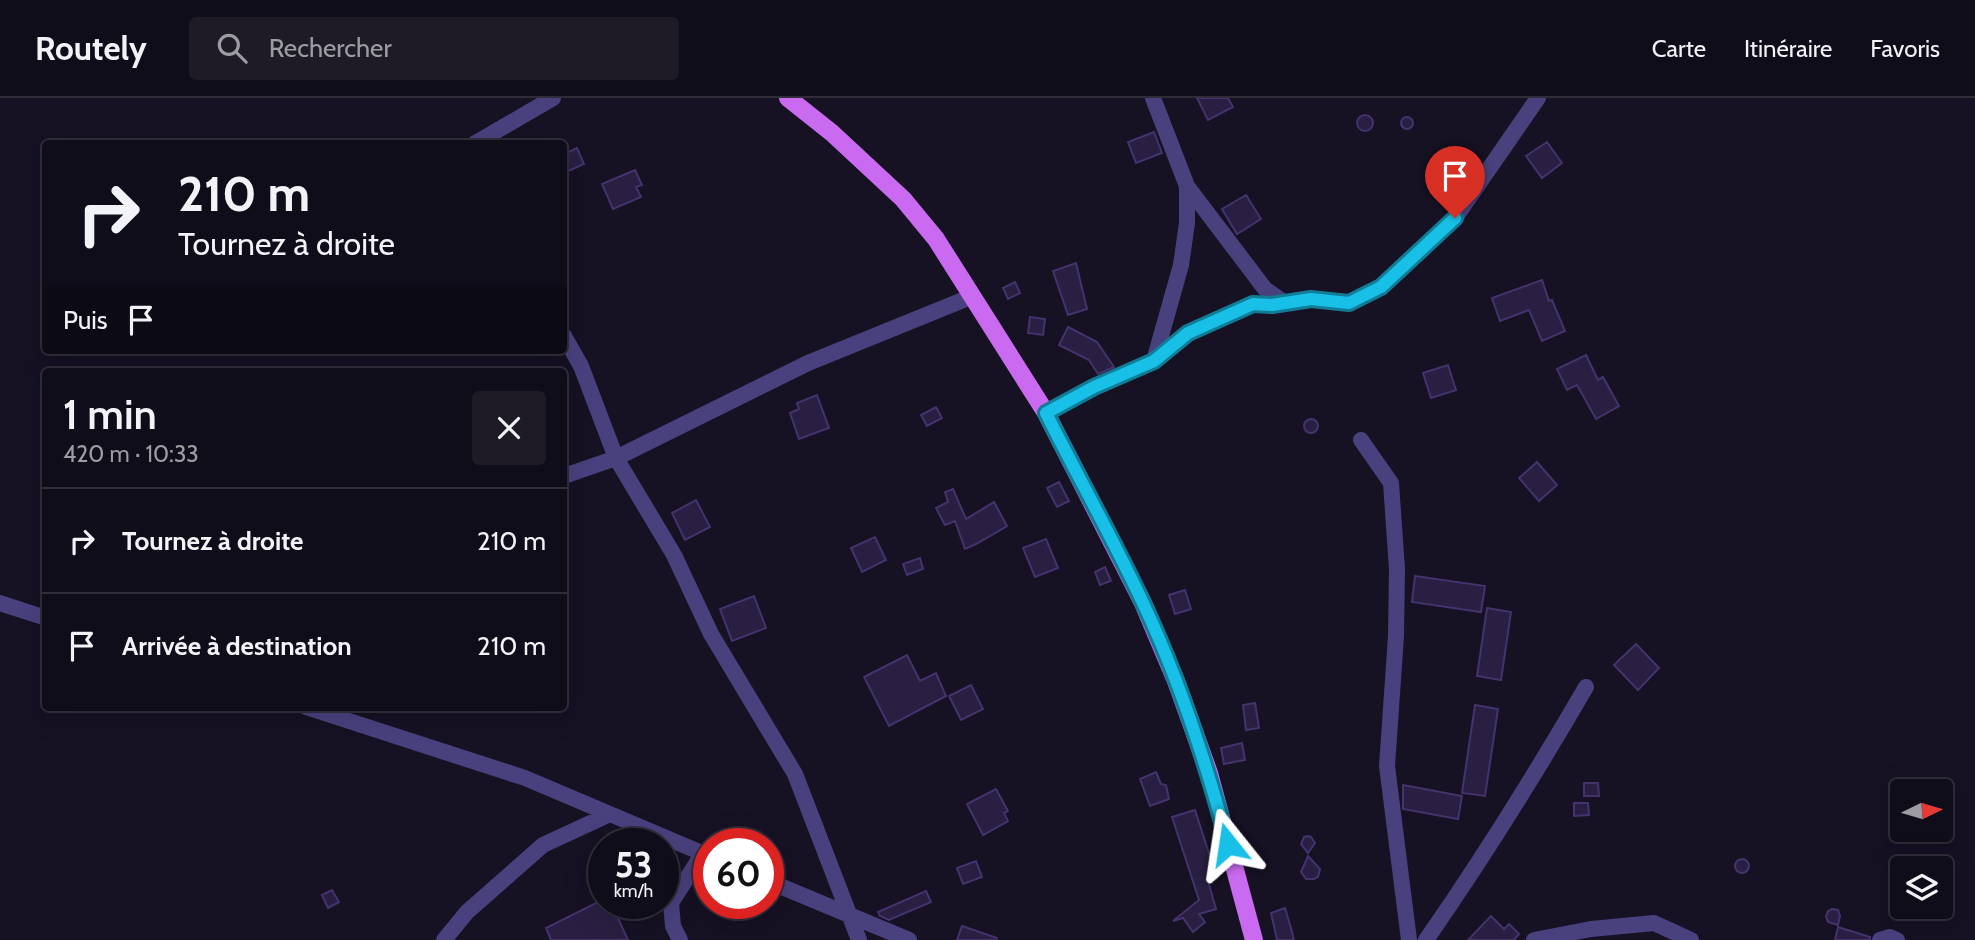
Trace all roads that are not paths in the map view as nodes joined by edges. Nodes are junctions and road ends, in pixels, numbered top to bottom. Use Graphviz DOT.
graph roads {
  1 [pos="553,98"];
  2 [pos="788,98"];
  3 [pos="1153,98"];
  4 [pos="1538,98"];
  5 [pos="481,140"];
  6 [pos="1187,186"];
  7 [pos="973,296"];
  8 [pos="1285,303"];
  9 [pos="567,342"];
  10 [pos="1154,361"];
  11 [pos="1046,413"];
  12 [pos="1361,440"];
  13 [pos="616,458"];
  14 [pos="567,474"];
  15 [pos="0,603"];
  16 [pos="42,617"];
  17 [pos="1586,687"];
  18 [pos="318,711"];
  19 [pos="610,814"];
  20 [pos="693,849"];
  21 [pos="693,873"];
  22 [pos="784,888"];
  23 [pos="849,915"];
  24 [pos="444,940"];
  25 [pos="680,940"];
  26 [pos="859,940"];
  27 [pos="909,940"];
  28 [pos="1254,940"];
  29 [pos="1409,940"];
  30 [pos="1426,940"];
  31 [pos="1534,940"];
  32 [pos="1691,940"];
  33 [pos="1880,940"];
  34 [pos="1897,940"];
  1 -- 5 [label="street"];
  2 -- 7 [label="main road"];
  3 -- 6 [label="street"];
  4 -- 8 [label="street"];
  6 -- 8 [label="street"];
  6 -- 10 [label="street"];
  7 -- 11 [label="main road"];
  7 -- 13 [label="street"];
  8 -- 10 [label="street"];
  9 -- 13 [label="street"];
  10 -- 11 [label="street"];
  11 -- 28 [label="main road"];
  12 -- 29 [label="street"];
  13 -- 14 [label="street"];
  13 -- 23 [label="street"];
  15 -- 16 [label="street"];
  17 -- 30 [label="street"];
  18 -- 19 [label="street"];
  19 -- 20 [label="street"];
  19 -- 24 [label="street"];
  21 -- 25 [label="street"];
  22 -- 23 [label="street"];
  23 -- 26 [label="street"];
  23 -- 27 [label="street"];
  31 -- 32 [label="street"];
  33 -- 34 [label="street"];
}
